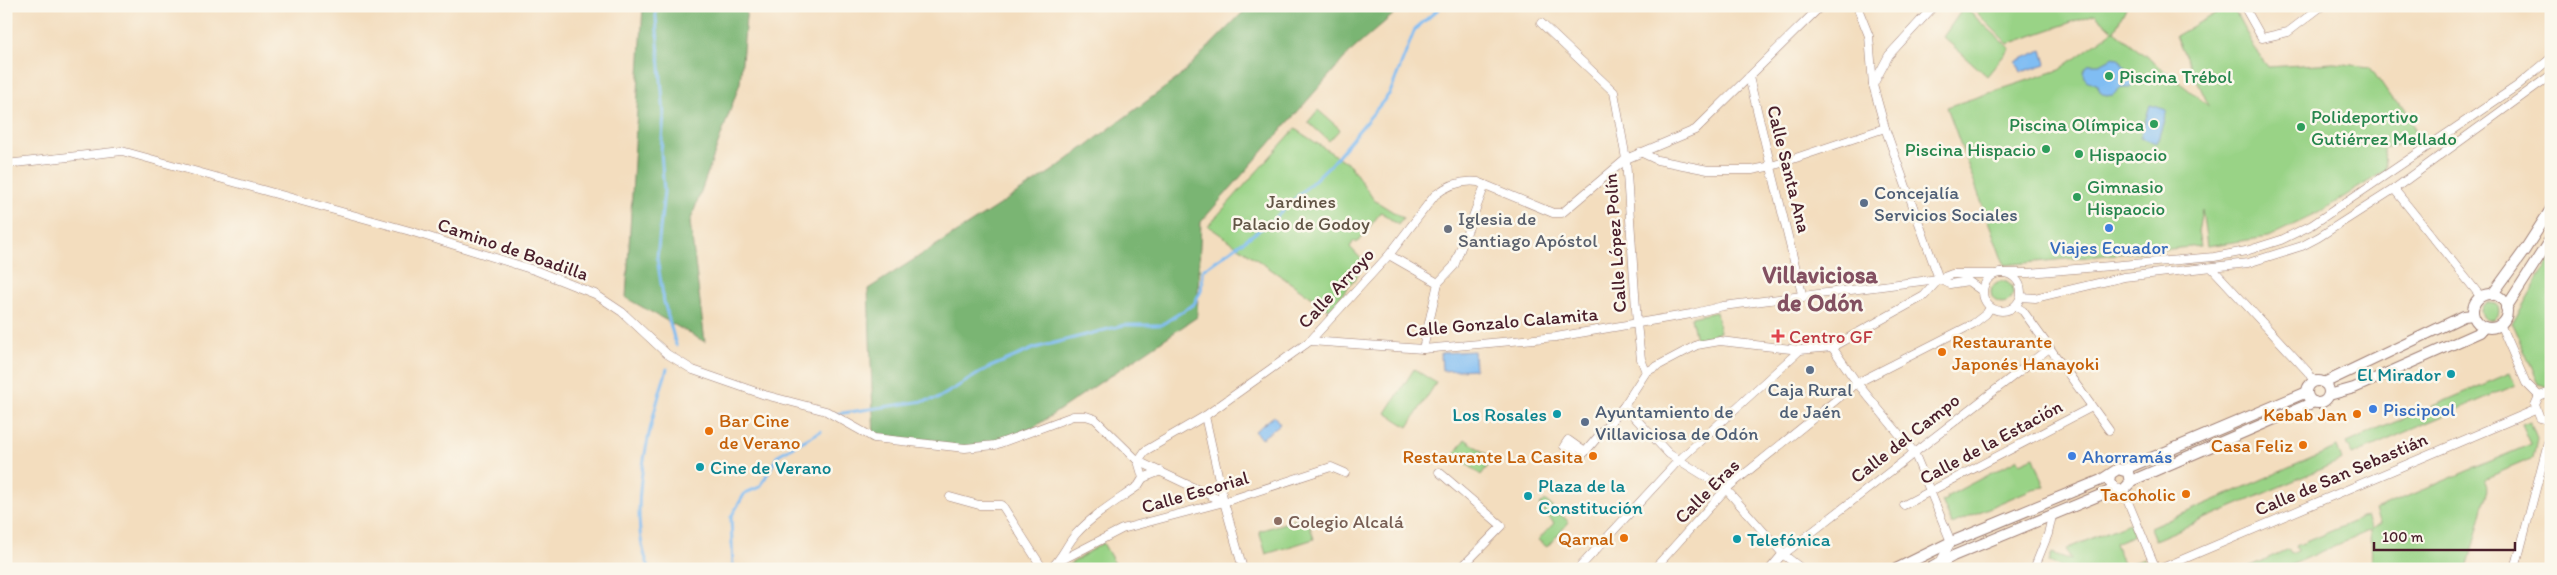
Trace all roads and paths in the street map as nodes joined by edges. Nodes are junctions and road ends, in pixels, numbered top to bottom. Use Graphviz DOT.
graph roads {
  1 [pos="1821,6"];
  2 [pos="1857,6"];
  3 [pos="1934,6"];
  4 [pos="2244,6"];
  5 [pos="2322,6"];
  6 [pos="1541,22"];
  7 [pos="2551,58"];
  8 [pos="2551,75"];
  9 [pos="1749,77"];
  10 [pos="1873,85"];
  11 [pos="1885,128"];
  12 [pos="1640,152"];
  13 [pos="1626,159"];
  14 [pos="6,164"];
  15 [pos="1772,166"];
  16 [pos="1485,185"];
  17 [pos="2394,189"];
  18 [pos="2551,209"];
  19 [pos="2551,238"];
  20 [pos="1389,255"];
  21 [pos="2123,264"];
  22 [pos="2212,268"];
  23 [pos="1997,274"];
  24 [pos="2124,277"];
  25 [pos="1939,279"];
  26 [pos="1438,283"];
  27 [pos="1982,291"];
  28 [pos="2492,295"];
  29 [pos="2021,297"];
  30 [pos="2481,297"];
  31 [pos="1804,298"];
  32 [pos="2015,306"];
  33 [pos="2506,308"];
  34 [pos="1988,311"];
  35 [pos="2473,315"];
  36 [pos="1637,324"];
  37 [pos="2500,324"];
  38 [pos="2484,327"];
  39 [pos="1310,341"];
  40 [pos="1832,348"];
  41 [pos="2048,349"];
  42 [pos="1423,350"];
  43 [pos="1800,350"];
  44 [pos="1646,372"];
  45 [pos="1856,383"];
  46 [pos="2319,383"];
  47 [pos="2307,392"];
  48 [pos="2551,392"];
  49 [pos="2329,395"];
  50 [pos="2538,396"];
  51 [pos="2314,402"];
  52 [pos="1624,406"];
  53 [pos="2092,407"];
  54 [pos="2535,410"];
  55 [pos="1205,416"];
  56 [pos="2551,421"];
  57 [pos="2109,430"];
  58 [pos="2551,431"];
  59 [pos="1585,452"];
  60 [pos="1914,452"];
  61 [pos="1138,461"];
  62 [pos="1678,461"];
  63 [pos="1161,470"];
  64 [pos="2125,470"];
  65 [pos="1439,472"];
  66 [pos="1345,473"];
  67 [pos="2110,476"];
  68 [pos="1143,478"];
  69 [pos="2131,481"];
  70 [pos="1726,489"];
  71 [pos="2119,489"];
  72 [pos="1932,492"];
  73 [pos="950,497"];
  74 [pos="1224,502"];
  75 [pos="1904,505"];
  76 [pos="2052,516"];
  77 [pos="1951,542"];
  78 [pos="1784,555"];
  79 [pos="1058,562"];
  80 [pos="1466,567"];
  81 [pos="1936,567"];
  82 [pos="1044,569"];
  83 [pos="1050,569"];
  84 [pos="1243,569"];
  85 [pos="1578,569"];
  86 [pos="1654,569"];
  87 [pos="1770,569"];
  88 [pos="1802,569"];
  89 [pos="1896,569"];
  90 [pos="2034,569"];
  91 [pos="2156,569"];
  92 [pos="2160,569"];
  93 [pos="2515,569"];
  1 -- 9 [label="street"];
  2 -- 10 [label="street"];
  3 -- 10 [label="street"];
  4 -- 5 [label="street"];
  6 -- 13 [label="street, Calle López Polín"];
  7 -- 21 [label="street"];
  8 -- 17 [label="street"];
  9 -- 12 [label="street"];
  9 -- 15 [label="street, Calle Santa Ana"];
  10 -- 11 [label="street"];
  11 -- 15 [label="street"];
  11 -- 25 [label="street"];
  12 -- 13 [label="street"];
  12 -- 15 [label="street"];
  13 -- 16 [label="street, Calle Arroyo"];
  13 -- 36 [label="street, Calle López Polín"];
  14 -- 61 [label="street, Camino de Boadilla"];
  15 -- 31 [label="street, Calle Santa Ana"];
  16 -- 20 [label="street, Calle Arroyo"];
  16 -- 26 [label="street"];
  17 -- 22 [label="street"];
  17 -- 30 [label="street"];
  18 -- 28 [label="street"];
  19 -- 33 [label="street"];
  20 -- 26 [label="street"];
  20 -- 39 [label="street, Calle Arroyo"];
  21 -- 23 [label="street"];
  21 -- 24 [label="street"];
  22 -- 24 [label="street"];
  22 -- 46 [label="street"];
  23 -- 25 [label="street"];
  23 -- 27 [label="street"];
  23 -- 29 [label="street"];
  24 -- 29 [label="street"];
  25 -- 27 [label="street"];
  25 -- 31 [label="street, Calle Gonzalo Calamita"];
  25 -- 40 [label="street"];
  26 -- 42 [label="street"];
  27 -- 34 [label="street"];
  28 -- 30 [label="street"];
  28 -- 33 [label="street"];
  29 -- 32 [label="street"];
  30 -- 35 [label="street"];
  31 -- 36 [label="street, Calle Gonzalo Calamita"];
  32 -- 34 [label="street"];
  32 -- 41 [label="street"];
  33 -- 37 [label="street"];
  34 -- 45 [label="street, Calle Eras"];
  35 -- 38 [label="street"];
  35 -- 46 [label="street"];
  36 -- 42 [label="street, Calle Gonzalo Calamita"];
  36 -- 44 [label="street, Calle López Polín"];
  37 -- 38 [label="street"];
  37 -- 50 [label="street"];
  38 -- 49 [label="street"];
  39 -- 42 [label="street, Calle Gonzalo Calamita"];
  39 -- 55 [label="street, Calle Arroyo"];
  40 -- 43 [label="street"];
  40 -- 45 [label="street"];
  41 -- 53 [label="street"];
  41 -- 60 [label="street, Calle del Campo"];
  43 -- 44 [label="street"];
  43 -- 62 [label="street"];
  44 -- 52 [label="street"];
  45 -- 60 [label="street"];
  45 -- 70 [label="street, Calle Eras"];
  46 -- 47 [label="street"];
  46 -- 49 [label="street"];
  47 -- 51 [label="street"];
  47 -- 64 [label="street"];
  48 -- 50 [label="street"];
  49 -- 51 [label="street"];
  50 -- 54 [label="street"];
  51 -- 69 [label="street"];
  52 -- 59 [label="street"];
  52 -- 62 [label="street"];
  53 -- 57 [label="street"];
  53 -- 72 [label="street, Calle de la Estación"];
  54 -- 56 [label="street"];
  54 -- 92 [label="street, Calle de San Sebastián"];
  55 -- 61 [label="street, Calle Arroyo"];
  55 -- 74 [label="street"];
  58 -- 93 [label="street"];
  60 -- 72 [label="street"];
  60 -- 78 [label="street, Calle del Campo"];
  61 -- 63 [label="street"];
  61 -- 68 [label="street"];
  62 -- 70 [label="street"];
  62 -- 85 [label="street"];
  63 -- 68 [label="street"];
  63 -- 74 [label="street"];
  64 -- 67 [label="street"];
  64 -- 69 [label="street"];
  65 -- 80 [label="street"];
  66 -- 74 [label="street, Calle Escorial"];
  67 -- 71 [label="street"];
  67 -- 77 [label="street"];
  68 -- 79 [label="street"];
  69 -- 71 [label="street"];
  70 -- 78 [label="street"];
  70 -- 86 [label="street, Calle Eras"];
  71 -- 76 [label="street"];
  71 -- 91 [label="street"];
  72 -- 75 [label="street, Calle de la Estación"];
  72 -- 77 [label="street"];
  73 -- 82 [label="street"];
  74 -- 79 [label="street, Calle Escorial"];
  74 -- 84 [label="street"];
  76 -- 81 [label="street"];
  76 -- 90 [label="street"];
  77 -- 81 [label="street"];
  77 -- 89 [label="street"];
  78 -- 87 [label="street, Calle del Campo"];
  78 -- 88 [label="street"];
  79 -- 83 [label="street"];
}
